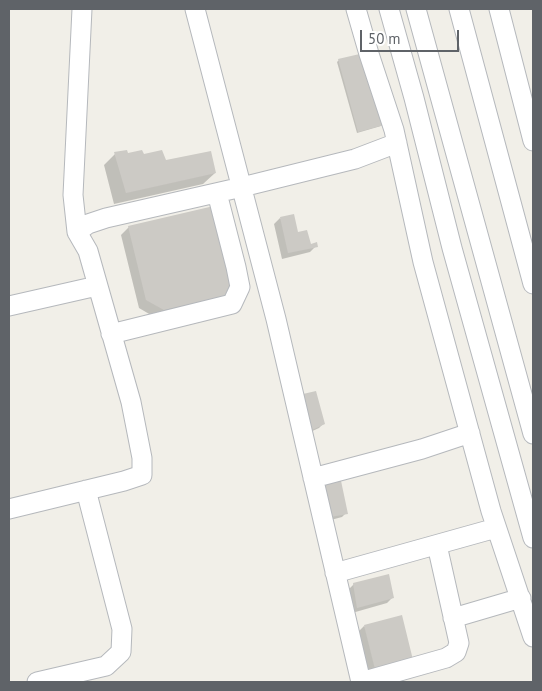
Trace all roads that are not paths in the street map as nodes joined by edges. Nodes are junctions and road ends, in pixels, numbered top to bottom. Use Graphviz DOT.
graph roads {
  1 [pos="82,9"];
  2 [pos="195,9"];
  3 [pos="356,9"];
  4 [pos="390,9"];
  5 [pos="416,9"];
  6 [pos="459,9"];
  7 [pos="499,9"];
  8 [pos="533,141"];
  9 [pos="397,143"];
  10 [pos="242,187"];
  11 [pos="218,192"];
  12 [pos="76,232"];
  13 [pos="533,284"];
  14 [pos="97,286"];
  15 [pos="9,306"];
  16 [pos="111,334"];
  17 [pos="470,433"];
  18 [pos="533,434"];
  19 [pos="313,478"];
  20 [pos="86,490"];
  21 [pos="9,509"];
  22 [pos="496,528"];
  23 [pos="531,530"];
  24 [pos="437,545"];
  25 [pos="335,573"];
  26 [pos="521,598"];
  27 [pos="453,618"];
  28 [pos="533,637"];
  29 [pos="37,682"];
  30 [pos="361,682"];
  1 -- 12 [label="street"];
  2 -- 10 [label="street"];
  3 -- 9 [label="street"];
  4 -- 23 [label="street"];
  5 -- 18 [label="street"];
  6 -- 13 [label="street"];
  7 -- 8 [label="street"];
  9 -- 10 [label="street"];
  9 -- 17 [label="street"];
  10 -- 11 [label="street"];
  10 -- 19 [label="street"];
  11 -- 12 [label="street"];
  11 -- 16 [label="street"];
  12 -- 14 [label="street"];
  14 -- 15 [label="street"];
  14 -- 16 [label="street"];
  16 -- 20 [label="street"];
  17 -- 19 [label="street"];
  17 -- 22 [label="street"];
  19 -- 25 [label="street"];
  20 -- 21 [label="street"];
  20 -- 29 [label="street"];
  22 -- 24 [label="street"];
  22 -- 26 [label="street"];
  24 -- 25 [label="street"];
  24 -- 27 [label="street"];
  25 -- 30 [label="street"];
  26 -- 27 [label="street"];
  26 -- 28 [label="street"];
  27 -- 30 [label="street"];
}
